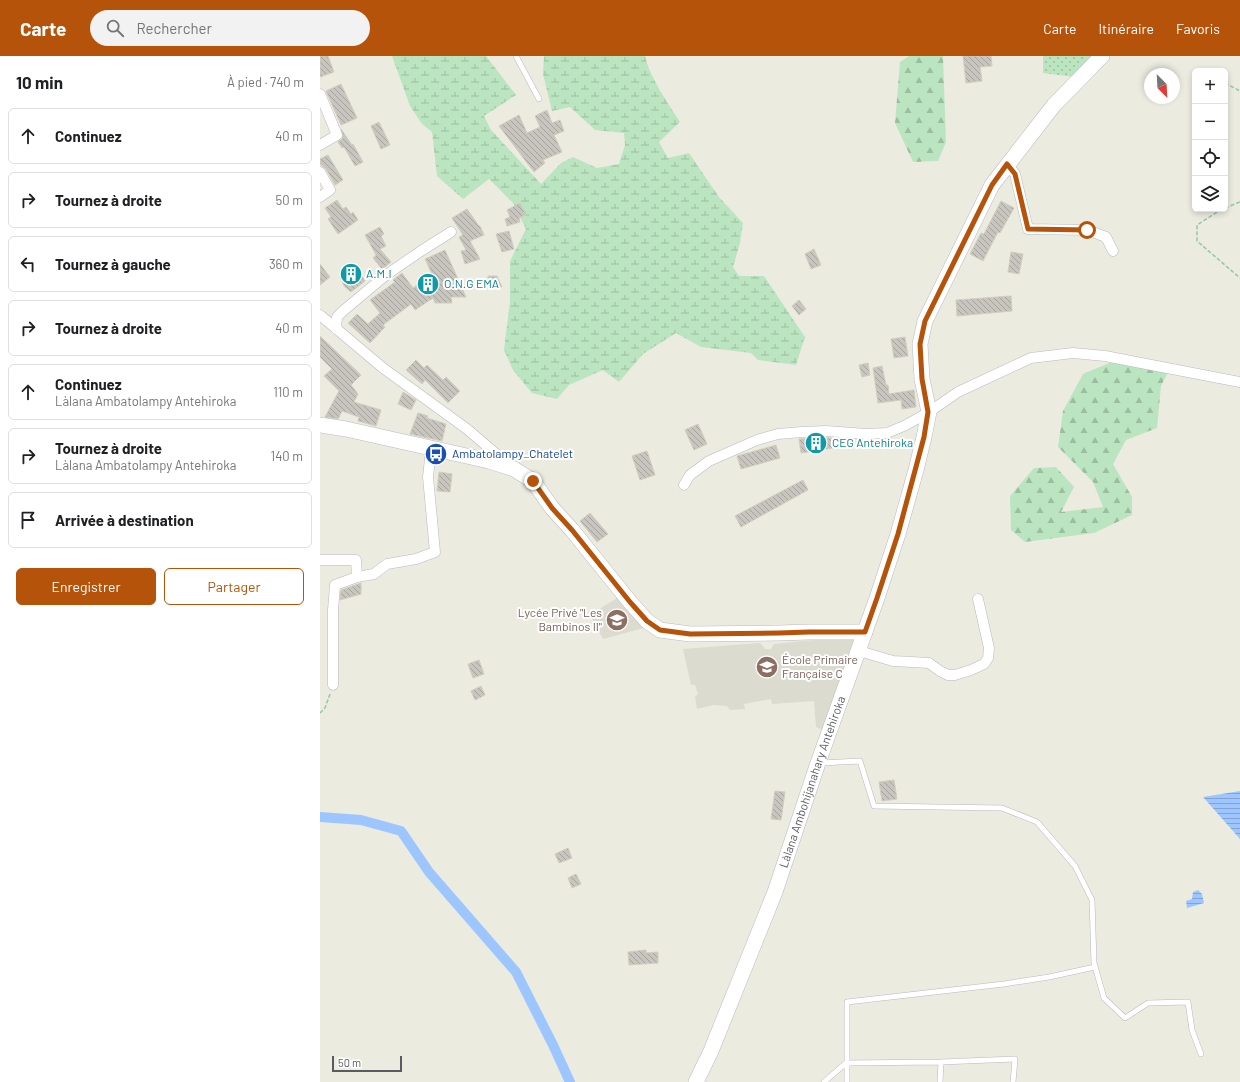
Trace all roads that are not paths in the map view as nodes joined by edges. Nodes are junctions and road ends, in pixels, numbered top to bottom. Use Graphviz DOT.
graph roads {
  1 [pos="516,56"];
  2 [pos="1102,56"];
  3 [pos="320,94"];
  4 [pos="539,99"];
  5 [pos="320,145"];
  6 [pos="1007,164"];
  7 [pos="320,172"];
  8 [pos="320,197"];
  9 [pos="451,232"];
  10 [pos="1114,251"];
  11 [pos="320,315"];
  12 [pos="336,329"];
  13 [pos="1240,382"];
  14 [pos="928,412"];
  15 [pos="320,425"];
  16 [pos="431,449"];
  17 [pos="514,469"];
  18 [pos="684,485"];
  19 [pos="320,560"];
  20 [pos="357,577"];
  21 [pos="978,599"];
  22 [pos="865,632"];
  23 [pos="859,651"];
  24 [pos="333,685"];
  25 [pos="818,763"];
  26 [pos="1095,967"];
  27 [pos="1201,1054"];
  28 [pos="941,1062"];
  29 [pos="846,1063"];
  30 [pos="696,1082"];
  31 [pos="824,1082"];
  32 [pos="847,1082"];
  33 [pos="940,1082"];
  34 [pos="1013,1082"];
  1 -- 4 [label="lane"];
  2 -- 6 [label="street, Làlana Ambohijanahary Antehiroka"];
  3 -- 5 [label="street"];
  6 -- 10 [label="street"];
  6 -- 14 [label="street, Làlana Ambohijanahary Antehiroka"];
  7 -- 8 [label="street"];
  9 -- 12 [label="street"];
  11 -- 12 [label="street"];
  12 -- 17 [label="street"];
  13 -- 14 [label="street"];
  14 -- 18 [label="street"];
  14 -- 22 [label="street, Làlana Ambohijanahary Antehiroka"];
  15 -- 16 [label="street"];
  16 -- 17 [label="street"];
  16 -- 20 [label="street"];
  17 -- 22 [label="street"];
  19 -- 20 [label="street"];
  20 -- 24 [label="street"];
  21 -- 23 [label="street"];
  22 -- 23 [label="street, Làlana Ambohijanahary Antehiroka"];
  23 -- 25 [label="street, Làlana Ambohijanahary Antehiroka"];
  25 -- 26 [label="lane"];
  25 -- 30 [label="street, Làlana Ambohijanahary Antehiroka"];
  26 -- 27 [label="lane"];
  26 -- 29 [label="lane"];
  28 -- 29 [label="lane"];
  28 -- 33 [label="lane"];
  28 -- 34 [label="lane"];
  29 -- 31 [label="lane"];
  29 -- 32 [label="lane"];
}
